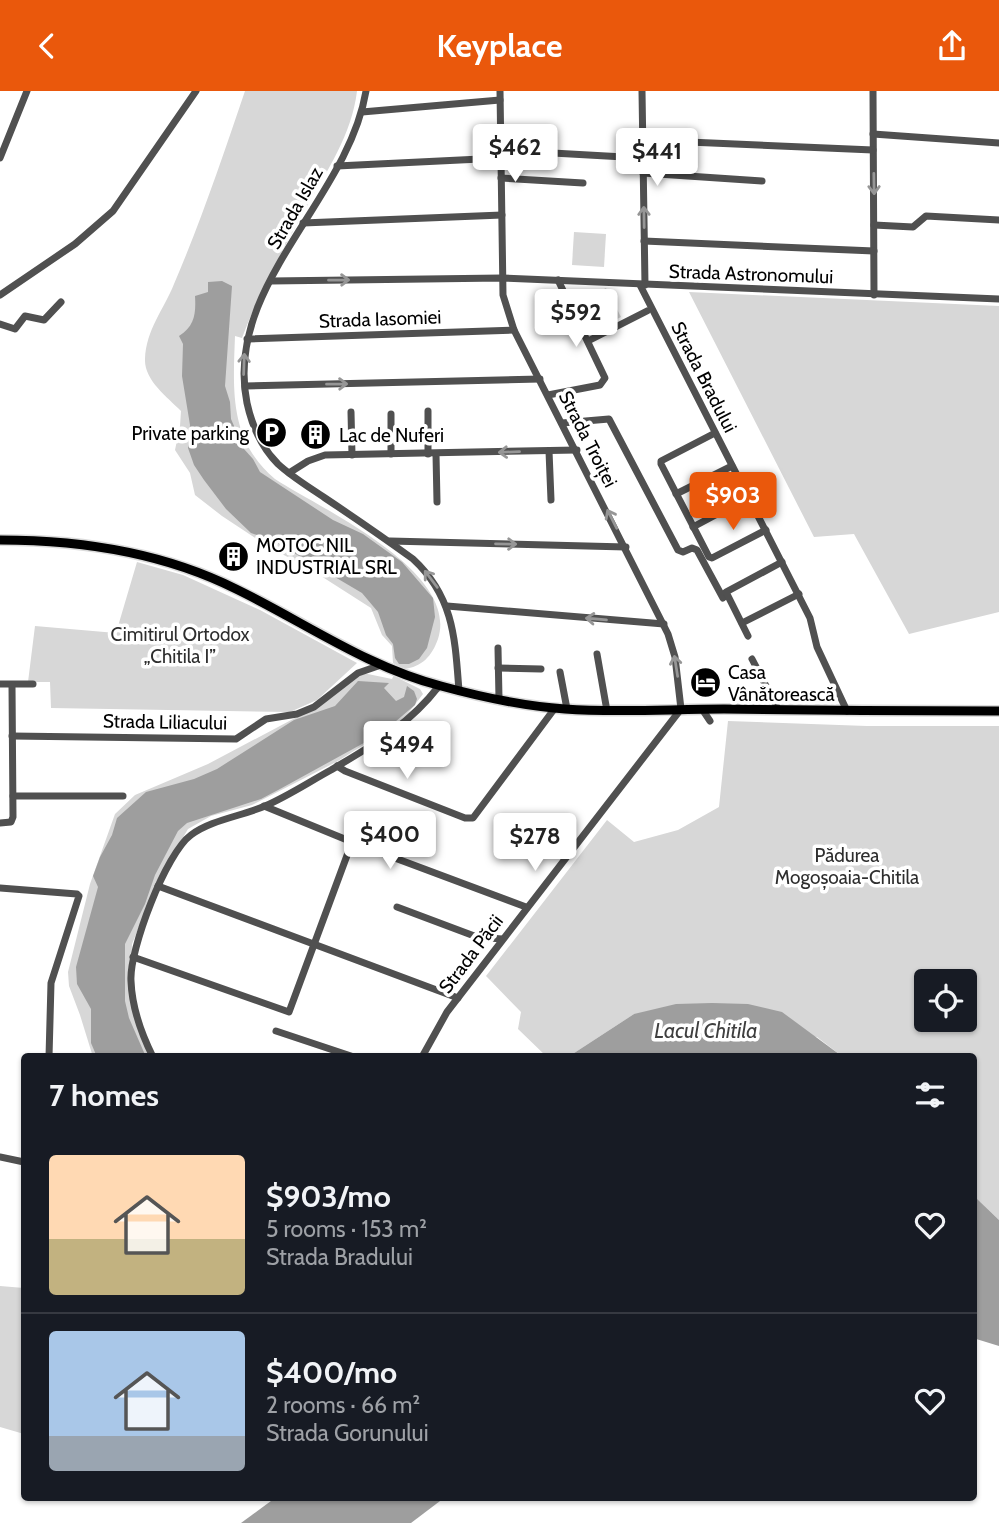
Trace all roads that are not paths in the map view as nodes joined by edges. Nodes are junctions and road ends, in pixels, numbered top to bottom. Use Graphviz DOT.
graph roads {
  1 [pos="27,91"];
  2 [pos="196,91"];
  3 [pos="366,91"];
  4 [pos="642,91"];
  5 [pos="873,91"];
  6 [pos="500,95"];
  7 [pos="362,112"];
  8 [pos="873,134"];
  9 [pos="642,140"];
  10 [pos="999,143"];
  11 [pos="873,150"];
  12 [pos="501,154"];
  13 [pos="0,157"];
  14 [pos="642,158"];
  15 [pos="337,166"];
  16 [pos="643,173"];
  17 [pos="501,178"];
  18 [pos="762,181"];
  19 [pos="583,183"];
  20 [pos="502,215"];
  21 [pos="999,220"];
  22 [pos="303,223"];
  23 [pos="874,225"];
  24 [pos="644,241"];
  25 [pos="874,251"];
  26 [pos="502,278"];
  27 [pos="558,280"];
  28 [pos="271,281"];
  29 [pos="643,285"];
  30 [pos="0,295"];
  31 [pos="874,295"];
  32 [pos="999,299"];
  33 [pos="61,302"];
  34 [pos="647,311"];
  35 [pos="0,324"];
  36 [pos="514,330"];
  37 [pos="247,339"];
  38 [pos="588,341"];
  39 [pos="540,379"];
  40 [pos="244,386"];
  41 [pos="548,395"];
  42 [pos="428,411"];
  43 [pos="351,412"];
  44 [pos="391,414"];
  45 [pos="562,423"];
  46 [pos="716,433"];
  47 [pos="577,450"];
  48 [pos="549,451"];
  49 [pos="391,454"];
  50 [pos="432,454"];
  51 [pos="352,455"];
  52 [pos="732,466"];
  53 [pos="289,473"];
  54 [pos="676,494"];
  55 [pos="551,500"];
  56 [pos="437,502"];
  57 [pos="734,505"];
  58 [pos="693,527"];
  59 [pos="766,530"];
  60 [pos="0,540"];
  61 [pos="389,541"];
  62 [pos="626,547"];
  63 [pos="782,562"];
  64 [pos="799,594"];
  65 [pos="723,598"];
  66 [pos="447,606"];
  67 [pos="742,623"];
  68 [pos="664,624"];
  69 [pos="748,636"];
  70 [pos="498,648"];
  71 [pos="597,655"];
  72 [pos="752,659"];
  73 [pos="381,665"];
  74 [pos="498,667"];
  75 [pos="541,669"];
  76 [pos="560,672"];
  77 [pos="0,684"];
  78 [pos="33,684"];
  79 [pos="12,685"];
  80 [pos="439,686"];
  81 [pos="460,691"];
  82 [pos="499,699"];
  83 [pos="555,708"];
  84 [pos="567,709"];
  85 [pos="681,709"];
  86 [pos="702,709"];
  87 [pos="778,709"];
  88 [pos="607,711"];
  89 [pos="846,711"];
  90 [pos="999,711"];
  91 [pos="710,721"];
  92 [pos="12,736"];
  93 [pos="377,743"];
  94 [pos="423,761"];
  95 [pos="337,766"];
  96 [pos="13,796"];
  97 [pos="124,796"];
  98 [pos="264,806"];
  99 [pos="0,823"];
  100 [pos="352,842"];
  101 [pos="158,886"];
  102 [pos="0,888"];
  103 [pos="397,907"];
  104 [pos="526,907"];
  105 [pos="502,940"];
  106 [pos="314,944"];
  107 [pos="133,957"];
  108 [pos="458,998"];
  109 [pos="276,1031"];
  110 [pos="49,1053"];
  111 [pos="151,1053"];
  112 [pos="342,1053"];
  113 [pos="424,1053"];
  114 [pos="0,1157"];
  115 [pos="21,1162"];
  1 -- 13 [label="street"];
  2 -- 30 [label="street"];
  3 -- 7 [label="street, Strada Islaz"];
  4 -- 9 [label="street"];
  5 -- 8 [label="street"];
  6 -- 7 [label="street"];
  6 -- 12 [label="street, Strada Troiței"];
  7 -- 15 [label="street, Strada Islaz"];
  8 -- 10 [label="street"];
  8 -- 11 [label="street"];
  9 -- 11 [label="street"];
  9 -- 14 [label="street"];
  11 -- 23 [label="street, one-way"];
  12 -- 14 [label="street"];
  12 -- 15 [label="street"];
  12 -- 17 [label="street, Strada Troiței"];
  14 -- 16 [label="street"];
  15 -- 22 [label="street, Strada Islaz"];
  16 -- 18 [label="street"];
  24 -- 16 [label="street, one-way"];
  17 -- 19 [label="street"];
  17 -- 20 [label="street, Strada Troiței"];
  20 -- 22 [label="street"];
  20 -- 26 [label="street, Strada Troiței"];
  21 -- 23 [label="street"];
  22 -- 28 [label="street, Strada Islaz"];
  23 -- 25 [label="street"];
  24 -- 25 [label="street"];
  24 -- 29 [label="street"];
  25 -- 31 [label="street"];
  26 -- 27 [label="street, Strada Astronomului"];
  28 -- 26 [label="street, Strada Astronomului, one-way"];
  26 -- 36 [label="street, Strada Troiței"];
  27 -- 29 [label="street, Strada Astronomului"];
  27 -- 38 [label="street"];
  28 -- 37 [label="street, Strada Islaz"];
  29 -- 31 [label="street, Strada Astronomului"];
  29 -- 46 [label="street, Strada Bradului"];
  31 -- 32 [label="street, Strada Astronomului"];
  33 -- 35 [label="street"];
  34 -- 38 [label="street"];
  36 -- 37 [label="street, Strada Iasomiei"];
  36 -- 39 [label="street, Strada Troiței"];
  40 -- 37 [label="street, Strada Islaz, one-way"];
  38 -- 41 [label="street"];
  40 -- 39 [label="street, one-way"];
  39 -- 41 [label="street, Strada Troiței"];
  40 -- 53 [label="street, Strada Islaz"];
  41 -- 45 [label="street, Strada Troiței"];
  42 -- 50 [label="street"];
  43 -- 51 [label="street"];
  44 -- 49 [label="street"];
  45 -- 47 [label="street, Strada Troiței"];
  45 -- 65 [label="street"];
  46 -- 52 [label="street, Strada Bradului"];
  46 -- 54 [label="street"];
  47 -- 48 [label="street"];
  62 -- 47 [label="street, Strada Troiței, one-way"];
  48 -- 50 [label="street, one-way"];
  48 -- 55 [label="street"];
  49 -- 50 [label="street"];
  49 -- 51 [label="street"];
  50 -- 56 [label="street"];
  51 -- 53 [label="street"];
  52 -- 54 [label="street"];
  52 -- 59 [label="street, Strada Bradului"];
  53 -- 61 [label="street, Strada Islaz"];
  54 -- 58 [label="street"];
  57 -- 58 [label="street"];
  58 -- 59 [label="street"];
  59 -- 63 [label="street, Strada Bradului"];
  60 -- 73 [label="main road"];
  61 -- 62 [label="street, one-way"];
  66 -- 61 [label="street, Strada Islaz, one-way"];
  62 -- 68 [label="street, Strada Troiței"];
  63 -- 64 [label="street, Strada Bradului"];
  63 -- 67 [label="street"];
  64 -- 67 [label="street"];
  64 -- 89 [label="street, Strada Bradului"];
  68 -- 66 [label="street, one-way"];
  66 -- 81 [label="street, Strada Islaz"];
  67 -- 69 [label="street"];
  85 -- 68 [label="street, Strada Troiței, one-way"];
  70 -- 74 [label="street"];
  71 -- 88 [label="street"];
  72 -- 87 [label="street"];
  73 -- 80 [label="main road"];
  73 -- 92 [label="street, Strada Liliacului"];
  74 -- 75 [label="street"];
  74 -- 82 [label="street"];
  76 -- 84 [label="street"];
  77 -- 79 [label="street"];
  78 -- 79 [label="street"];
  79 -- 92 [label="street"];
  80 -- 81 [label="main road"];
  80 -- 93 [label="street"];
  81 -- 82 [label="main road"];
  82 -- 83 [label="main road"];
  83 -- 84 [label="main road"];
  83 -- 95 [label="street"];
  84 -- 88 [label="main road"];
  85 -- 86 [label="main road"];
  85 -- 88 [label="main road"];
  85 -- 104 [label="street, Strada Păcii"];
  86 -- 87 [label="main road"];
  86 -- 91 [label="street"];
  87 -- 89 [label="main road"];
  89 -- 90 [label="main road"];
  92 -- 96 [label="street"];
  93 -- 94 [label="street"];
  93 -- 95 [label="street"];
  95 -- 98 [label="street"];
  96 -- 97 [label="street"];
  96 -- 99 [label="street"];
  98 -- 100 [label="street"];
  98 -- 101 [label="street"];
  100 -- 104 [label="street"];
  100 -- 106 [label="street"];
  101 -- 106 [label="street"];
  101 -- 107 [label="street"];
  102 -- 110 [label="street"];
  103 -- 105 [label="street"];
  104 -- 105 [label="street, Strada Păcii"];
  105 -- 108 [label="street, Strada Păcii"];
  106 -- 107 [label="street"];
  106 -- 108 [label="street"];
  107 -- 111 [label="street"];
  108 -- 113 [label="street, Strada Păcii"];
  109 -- 112 [label="street"];
  114 -- 115 [label="street"];
}
